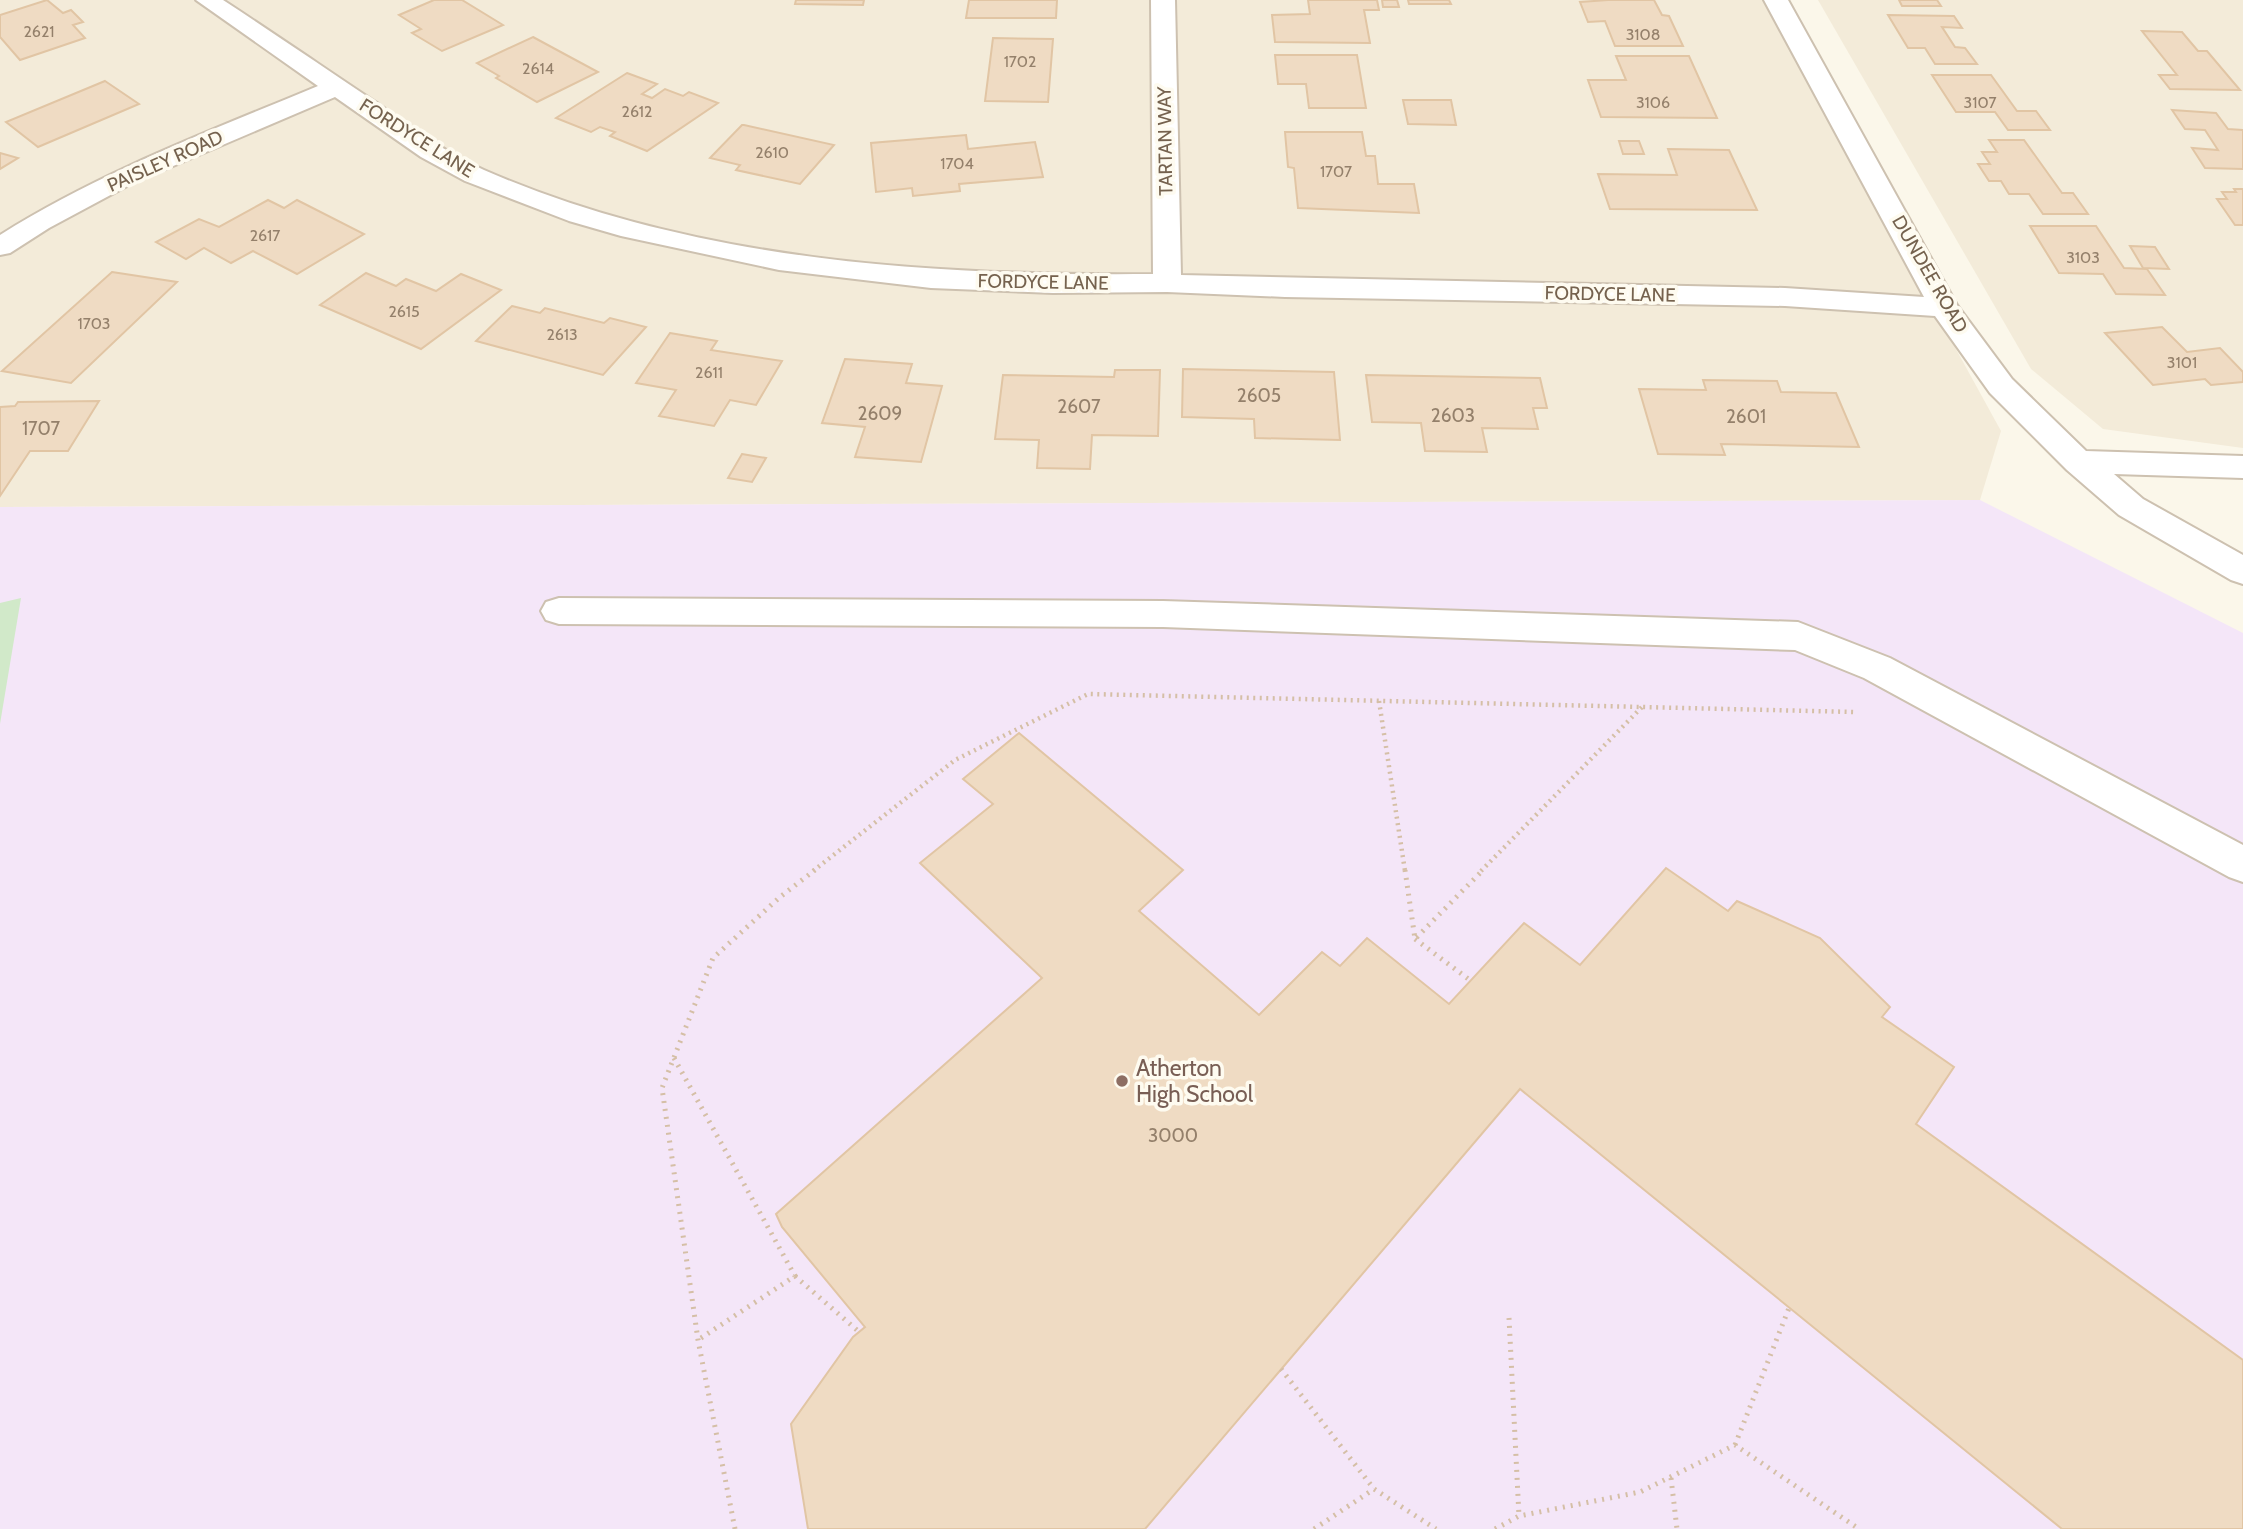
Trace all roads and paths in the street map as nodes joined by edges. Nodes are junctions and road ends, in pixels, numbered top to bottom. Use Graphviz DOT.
graph roads {
  1 [pos="208,0"];
  2 [pos="1163,0"];
  3 [pos="1776,0"];
  4 [pos="336,88"];
  5 [pos="0,247"];
  6 [pos="1167,283"];
  7 [pos="1944,307"];
  8 [pos="2078,462"];
  9 [pos="2243,467"];
  10 [pos="2243,572"];
  11 [pos="559,611"];
  12 [pos="1379,701"];
  13 [pos="1642,707"];
  14 [pos="1857,712"];
  15 [pos="2243,865"];
  16 [pos="1415,939"];
  17 [pos="1471,981"];
  18 [pos="673,1058"];
  19 [pos="795,1276"];
  20 [pos="1789,1308"];
  21 [pos="1509,1318"];
  22 [pos="858,1331"];
  23 [pos="698,1340"];
  24 [pos="1282,1369"];
  25 [pos="1735,1445"];
  26 [pos="1671,1477"];
  27 [pos="1374,1489"];
  28 [pos="1519,1516"];
  29 [pos="735,1529"];
  30 [pos="1314,1529"];
  31 [pos="1436,1529"];
  32 [pos="1495,1529"];
  33 [pos="1677,1529"];
  34 [pos="1859,1529"];
  1 -- 4 [label="street, FORDYCE LANE"];
  2 -- 6 [label="street, TARTAN WAY"];
  3 -- 7 [label="street, DUNDEE ROAD"];
  4 -- 5 [label="street, PAISLEY ROAD"];
  4 -- 6 [label="street, FORDYCE LANE"];
  6 -- 7 [label="street, FORDYCE LANE"];
  7 -- 8 [label="street, DUNDEE ROAD"];
  8 -- 9 [label="street"];
  8 -- 10 [label="street, DUNDEE ROAD"];
  11 -- 15 [label="street"];
  12 -- 13 [label="path"];
  12 -- 16 [label="path"];
  12 -- 18 [label="path"];
  13 -- 14 [label="path"];
  13 -- 16 [label="path"];
  16 -- 17 [label="path"];
  18 -- 19 [label="path"];
  18 -- 23 [label="path"];
  19 -- 22 [label="path"];
  19 -- 23 [label="path"];
  20 -- 25 [label="path"];
  21 -- 28 [label="path"];
  23 -- 29 [label="path"];
  24 -- 27 [label="path"];
  25 -- 26 [label="path"];
  25 -- 34 [label="path"];
  26 -- 28 [label="path"];
  26 -- 33 [label="path"];
  27 -- 30 [label="path"];
  27 -- 31 [label="path"];
  28 -- 32 [label="path"];
}
